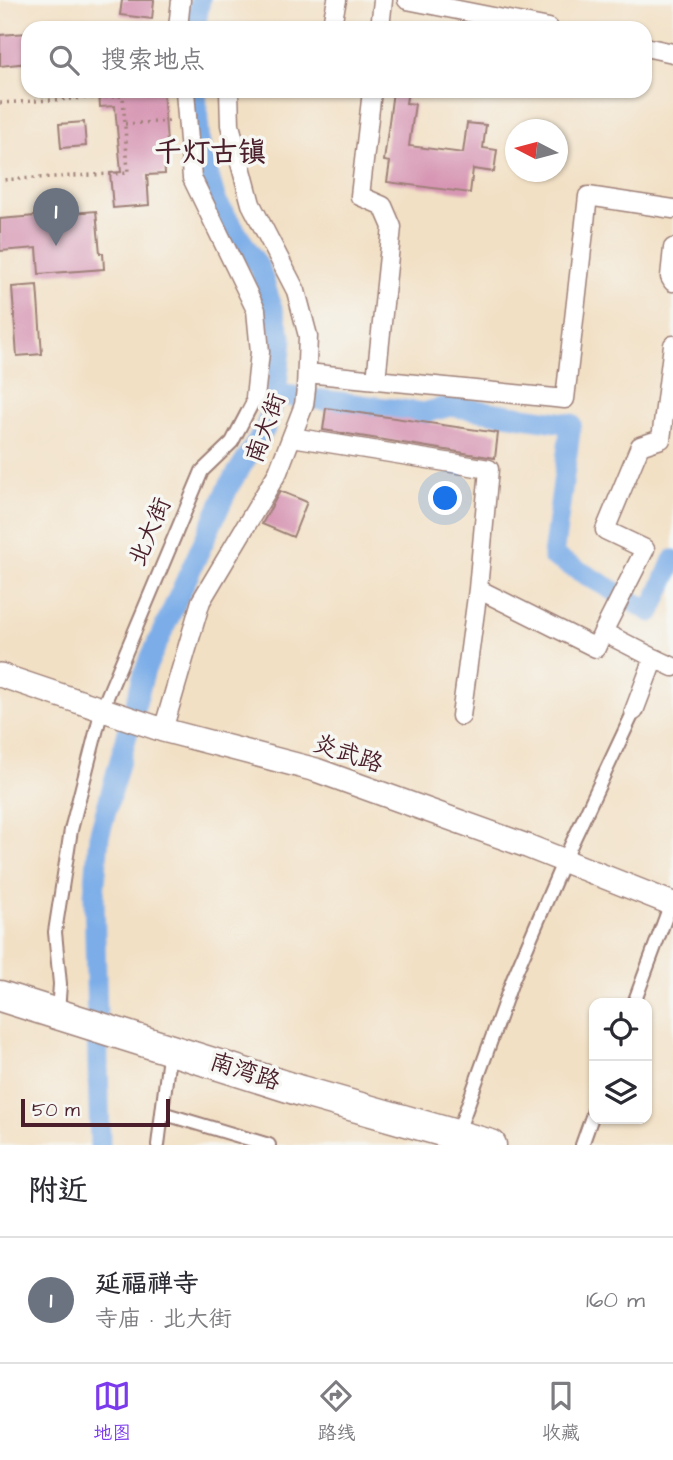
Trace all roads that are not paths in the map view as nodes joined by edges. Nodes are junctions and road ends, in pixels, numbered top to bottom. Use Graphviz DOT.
graph roads {
  1 [pos="181,0"];
  2 [pos="337,0"];
  3 [pos="383,0"];
  4 [pos="407,0"];
  5 [pos="179,21"];
  6 [pos="332,21"];
  7 [pos="381,21"];
  8 [pos="514,21"];
  9 [pos="652,48"];
  10 [pos="673,52"];
  11 [pos="185,98"];
  12 [pos="229,98"];
  13 [pos="371,98"];
  14 [pos="673,209"];
  15 [pos="673,248"];
  16 [pos="673,282"];
  17 [pos="673,345"];
  18 [pos="376,380"];
  19 [pos="305,389"];
  20 [pos="255,398"];
  21 [pos="292,437"];
  22 [pos="478,589"];
  23 [pos="603,632"];
  24 [pos="654,658"];
  25 [pos="673,667"];
  26 [pos="0,675"];
  27 [pos="634,711"];
  28 [pos="107,712"];
  29 [pos="461,716"];
  30 [pos="157,728"];
  31 [pos="564,860"];
  32 [pos="672,903"];
  33 [pos="0,996"];
  34 [pos="636,998"];
  35 [pos="67,1016"];
  36 [pos="170,1048"];
  37 [pos="162,1113"];
  38 [pos="589,1124"];
  39 [pos="457,1135"];
  40 [pos="158,1145"];
  41 [pos="269,1145"];
  42 [pos="491,1145"];
  43 [pos="582,1145"];
  1 -- 5 [label="street"];
  2 -- 6 [label="street"];
  3 -- 7 [label="street"];
  4 -- 8 [label="street"];
  9 -- 10 [label="street"];
  11 -- 20 [label="street, 北大街"];
  12 -- 19 [label="street, 南大街"];
  13 -- 18 [label="street"];
  14 -- 18 [label="street"];
  15 -- 16 [label="street"];
  17 -- 23 [label="street"];
  18 -- 19 [label="street"];
  19 -- 21 [label="street, 南大街"];
  20 -- 28 [label="lane, 北大街"];
  21 -- 22 [label="street"];
  21 -- 30 [label="street, 南大街"];
  22 -- 23 [label="street"];
  22 -- 29 [label="street"];
  23 -- 24 [label="street"];
  24 -- 25 [label="street"];
  24 -- 27 [label="street"];
  26 -- 28 [label="street, 炎武路"];
  27 -- 31 [label="lane"];
  28 -- 30 [label="street, 炎武路"];
  28 -- 35 [label="lane, 北大街"];
  30 -- 31 [label="street, 炎武路"];
  31 -- 32 [label="street, 炎武路"];
  31 -- 39 [label="lane"];
  32 -- 34 [label="lane"];
  33 -- 35 [label="street, 南湾路"];
  35 -- 36 [label="street, 南湾路"];
  36 -- 37 [label="lane"];
  36 -- 39 [label="street, 南湾路"];
  37 -- 40 [label="lane"];
  37 -- 41 [label="lane"];
  38 -- 43 [label="lane"];
  39 -- 42 [label="street, 南湾路"];
}
